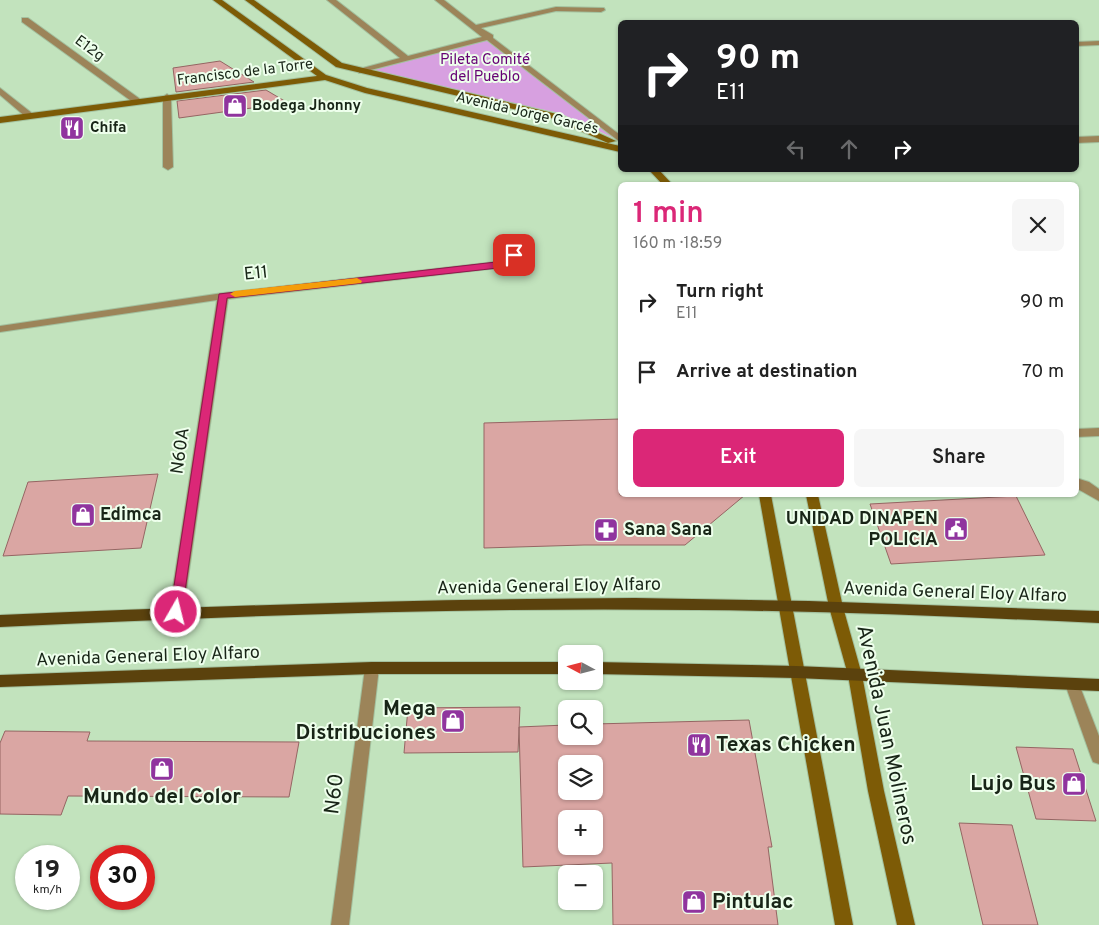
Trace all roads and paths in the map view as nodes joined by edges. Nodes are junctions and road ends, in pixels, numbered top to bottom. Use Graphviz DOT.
graph roads {
  1 [pos="217,0"];
  2 [pos="249,0"];
  3 [pos="331,0"];
  4 [pos="439,0"];
  5 [pos="601,10"];
  6 [pos="25,20"];
  7 [pos="476,27"];
  8 [pos="490,37"];
  9 [pos="1099,43"];
  10 [pos="1079,44"];
  11 [pos="406,60"];
  12 [pos="362,71"];
  13 [pos="324,77"];
  14 [pos="0,91"];
  15 [pos="167,97"];
  16 [pos="137,101"];
  17 [pos="30,116"];
  18 [pos="0,120"];
  19 [pos="618,137"];
  20 [pos="1079,140"];
  21 [pos="1099,140"];
  22 [pos="618,144"];
  23 [pos="618,149"];
  24 [pos="168,167"];
  25 [pos="656,172"];
  26 [pos="665,182"];
  27 [pos="514,255"];
  28 [pos="223,296"];
  29 [pos="0,329"];
  30 [pos="1099,432"];
  31 [pos="1079,433"];
  32 [pos="1079,484"];
  33 [pos="1099,496"];
  34 [pos="765,497"];
  35 [pos="812,497"];
  36 [pos="786,606"];
  37 [pos="836,607"];
  38 [pos="176,612"];
  39 [pos="1099,617"];
  40 [pos="0,621"];
  41 [pos="372,668"];
  42 [pos="558,668"];
  43 [pos="603,668"];
  44 [pos="796,672"];
  45 [pos="855,675"];
  46 [pos="0,681"];
  47 [pos="1072,684"];
  48 [pos="1099,685"];
  49 [pos="1099,757"];
  50 [pos="340,925"];
  51 [pos="844,925"];
  52 [pos="906,925"];
  1 -- 13 [label="street, Avenida Jorge Garcés"];
  2 -- 12 [label="street, Avenida Jorge Garcés"];
  3 -- 11 [label="street"];
  4 -- 7 [label="street"];
  5 -- 7 [label="street"];
  6 -- 16 [label="street, E12g"];
  7 -- 8 [label="street"];
  8 -- 11 [label="street, Francisco de la Torre"];
  8 -- 19 [label="street"];
  9 -- 10 [label="street"];
  11 -- 12 [label="street, Francisco de la Torre"];
  12 -- 13 [label="street, Francisco de la Torre"];
  12 -- 22 [label="street, Avenida Jorge Garcés"];
  13 -- 15 [label="street, Francisco de la Torre"];
  13 -- 23 [label="street, Avenida Jorge Garcés"];
  14 -- 17 [label="street"];
  15 -- 16 [label="street, Francisco de la Torre"];
  15 -- 24 [label="street"];
  16 -- 17 [label="street, Francisco de la Torre"];
  17 -- 18 [label="street, Francisco de la Torre"];
  20 -- 21 [label="street"];
  25 -- 26 [label="street"];
  27 -- 28 [label="street, E11"];
  28 -- 29 [label="street, E11"];
  28 -- 38 [label="street, N60A"];
  30 -- 31 [label="street"];
  32 -- 33 [label="street"];
  34 -- 36 [label="street"];
  35 -- 37 [label="street, Avenida Juan Molineros"];
  36 -- 37 [label="main road, Avenida General Eloy Alfaro"];
  36 -- 38 [label="main road, Avenida General Eloy Alfaro"];
  36 -- 44 [label="street"];
  37 -- 39 [label="main road, Avenida General Eloy Alfaro"];
  37 -- 45 [label="street, Avenida Juan Molineros"];
  38 -- 40 [label="main road, Avenida General Eloy Alfaro"];
  41 -- 42 [label="main road, Avenida General Eloy Alfaro"];
  41 -- 46 [label="main road, Avenida General Eloy Alfaro"];
  41 -- 50 [label="street, N60"];
  43 -- 44 [label="main road"];
  44 -- 45 [label="main road"];
  44 -- 51 [label="street"];
  45 -- 47 [label="main road"];
  45 -- 52 [label="street, Avenida Juan Molineros"];
  47 -- 48 [label="main road"];
  47 -- 49 [label="street"];
}
